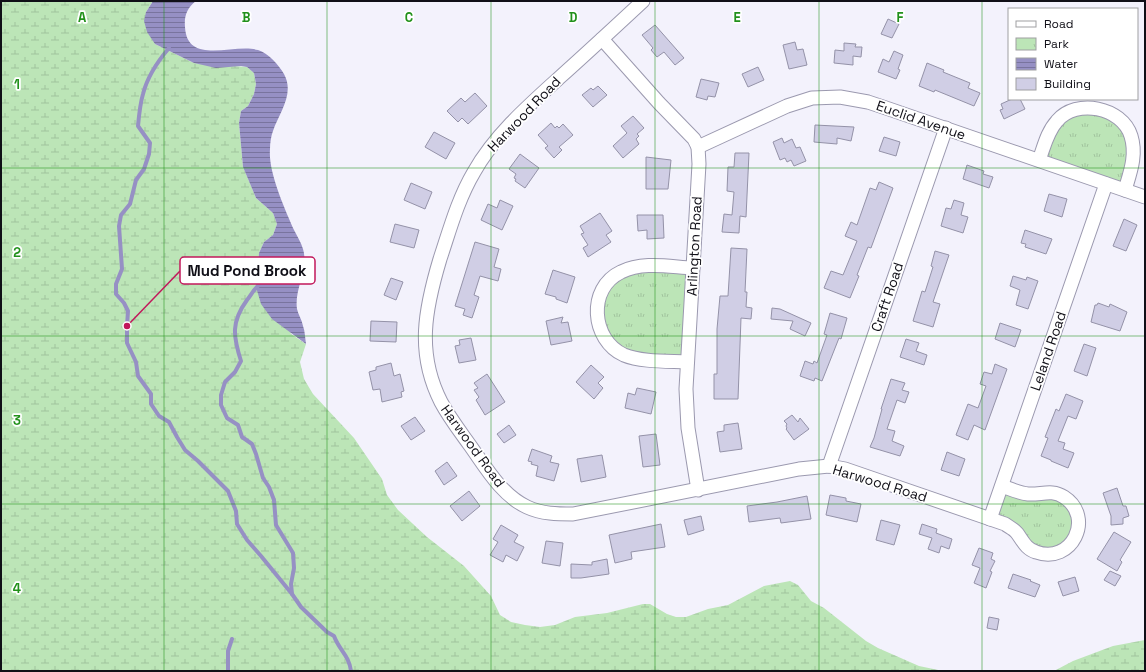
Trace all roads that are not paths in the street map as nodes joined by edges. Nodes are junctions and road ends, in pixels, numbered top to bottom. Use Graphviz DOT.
graph roads {
  1 [pos="643,1"];
  2 [pos="602,39"];
  3 [pos="946,128"];
  4 [pos="698,147"];
  5 [pos="1039,160"];
  6 [pos="1106,184"];
  7 [pos="1125,190"];
  8 [pos="1145,197"];
  9 [pos="693,268"];
  10 [pos="687,362"];
  11 [pos="829,466"];
  12 [pos="1002,486"];
  13 [pos="698,490"];
  14 [pos="990,519"];
  1 -- 2 [label="street, Harwood Road"];
  2 -- 4 [label="street"];
  2 -- 13 [label="street, Harwood Road"];
  3 -- 4 [label="street, Euclid Avenue"];
  3 -- 5 [label="street, Euclid Avenue"];
  3 -- 11 [label="street, Craft Road"];
  4 -- 9 [label="street, Arlington Road"];
  5 -- 6 [label="street, Euclid Avenue"];
  5 -- 7 [label="street"];
  6 -- 7 [label="street, Euclid Avenue"];
  6 -- 12 [label="street, Leland Road"];
  7 -- 8 [label="street, Euclid Avenue"];
  9 -- 10 [label="street, Arlington Road"];
  9 -- 10 [label="street"];
  10 -- 13 [label="street, Arlington Road"];
  11 -- 13 [label="street, Harwood Road"];
  11 -- 14 [label="street, Harwood Road"];
  12 -- 14 [label="street, Leland Road"];
  12 -- 14 [label="street, Harwood Road"];
}
